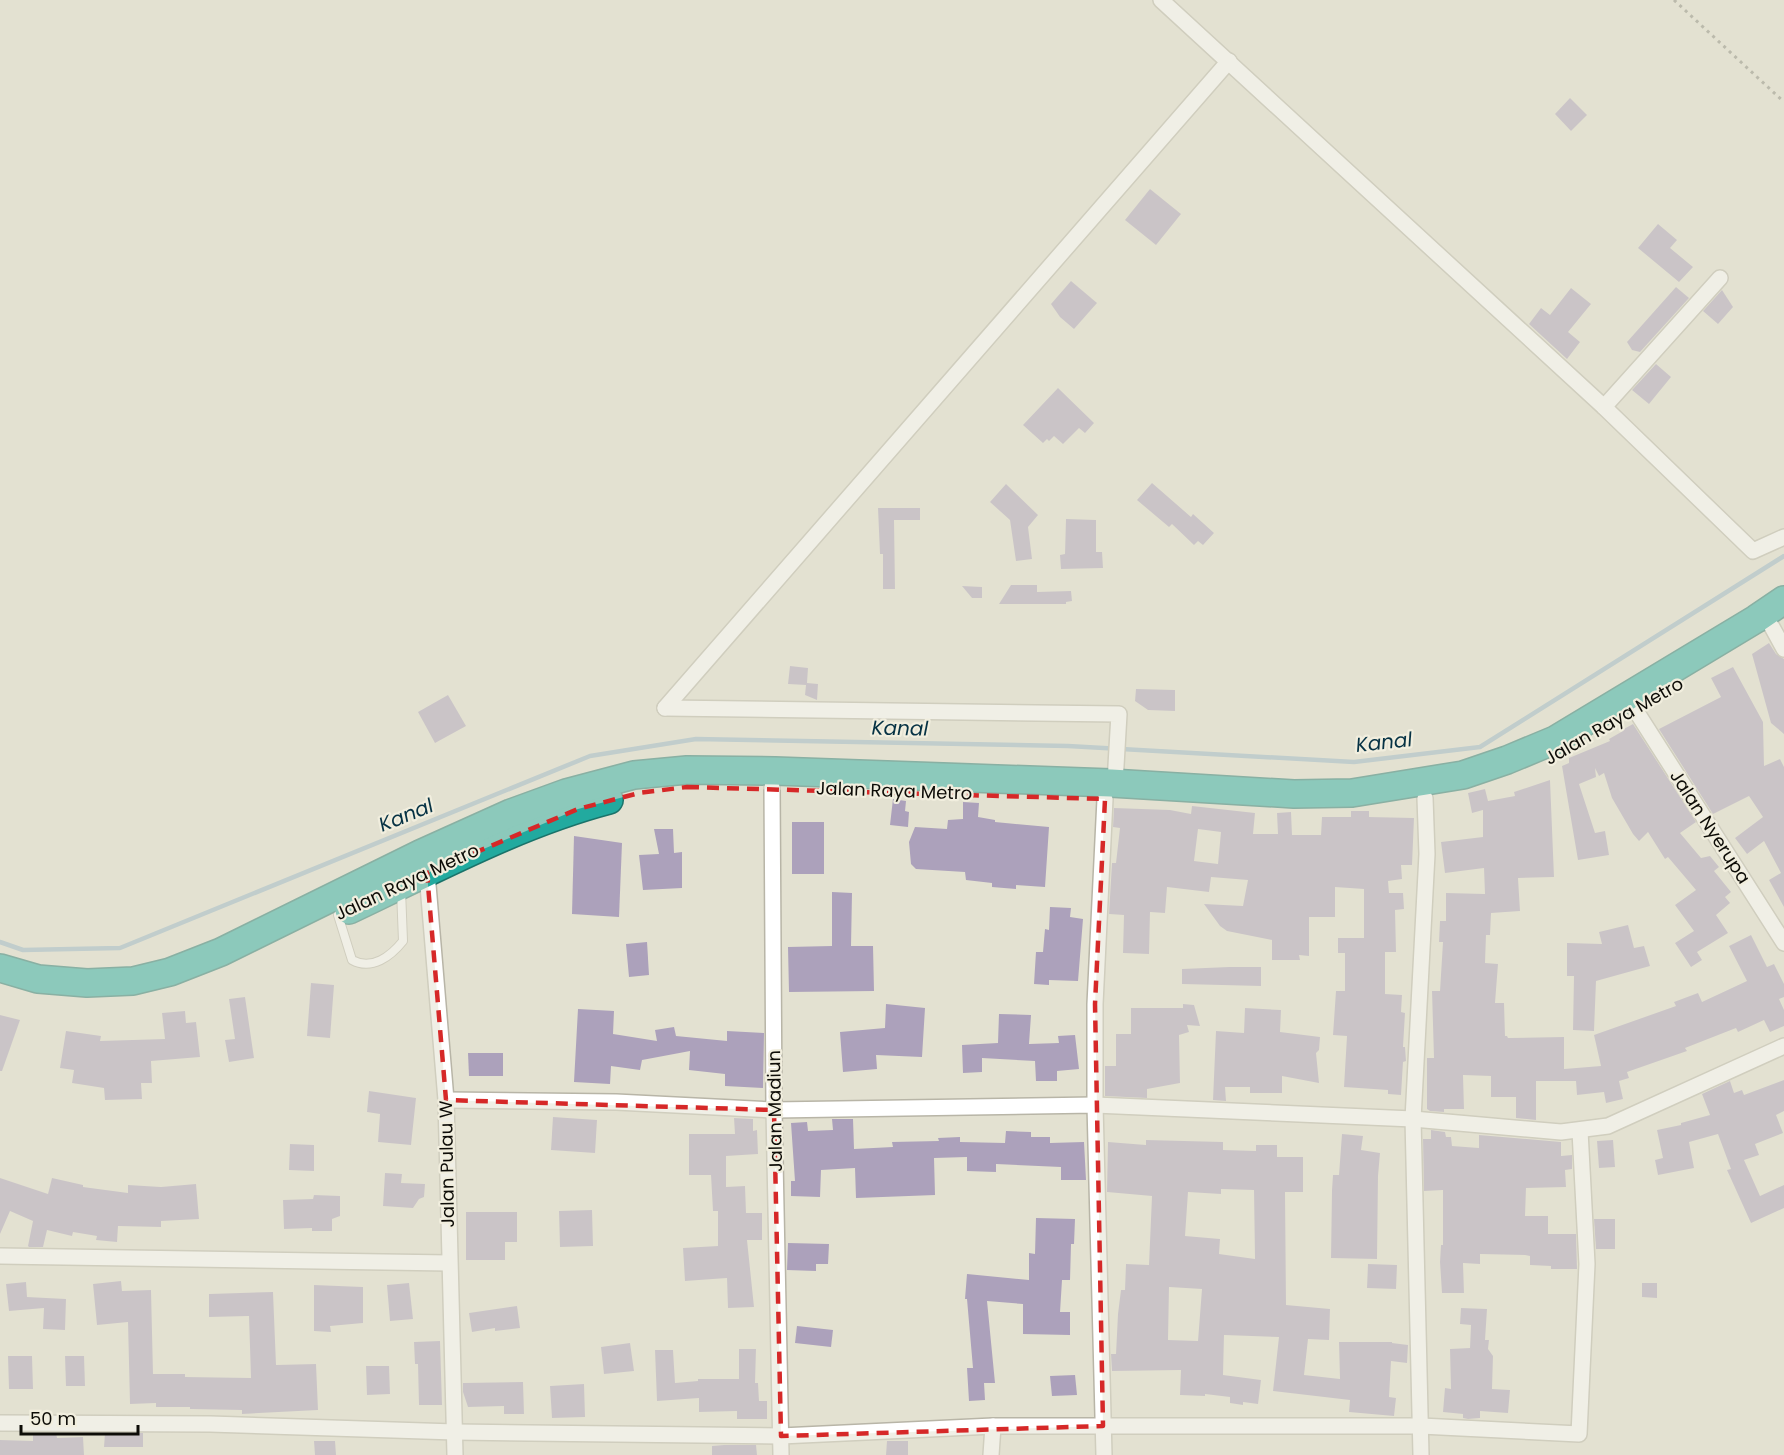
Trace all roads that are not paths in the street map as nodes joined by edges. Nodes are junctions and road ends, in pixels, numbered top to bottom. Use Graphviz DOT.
graph roads {
  1 [pos="1161,0"];
  2 [pos="1229,61"];
  3 [pos="1720,278"];
  4 [pos="1604,408"];
  5 [pos="1784,537"];
  6 [pos="1784,600"];
  7 [pos="1780,631"];
  8 [pos="1636,711"];
  9 [pos="772,787"];
  10 [pos="1110,791"];
  11 [pos="1425,798"];
  12 [pos="424,864"];
  13 [pos="397,876"];
  14 [pos="335,906"];
  15 [pos="1784,943"];
  16 [pos="0,969"];
  17 [pos="0,986"];
  18 [pos="1784,1046"];
  19 [pos="446,1100"];
  20 [pos="1095,1105"];
  21 [pos="774,1110"];
  22 [pos="1413,1119"];
  23 [pos="1580,1131"];
  24 [pos="0,1256"];
  25 [pos="449,1263"];
  26 [pos="0,1423"];
  27 [pos="993,1426"];
  28 [pos="1103,1426"];
  29 [pos="1420,1426"];
  30 [pos="454,1432"];
  31 [pos="781,1436"];
  32 [pos="455,1455"];
  33 [pos="781,1455"];
  34 [pos="991,1455"];
  35 [pos="1104,1455"];
  36 [pos="1421,1455"];
  1 -- 2 [label="street"];
  2 -- 4 [label="street"];
  2 -- 10 [label="street"];
  3 -- 4 [label="street"];
  4 -- 5 [label="street"];
  6 -- 10 [label="highway"];
  7 -- 8 [label="highway, Jalan Raya Metro"];
  8 -- 11 [label="highway, Jalan Raya Metro"];
  8 -- 15 [label="street, Jalan Nyerupa"];
  9 -- 10 [label="highway, Jalan Raya Metro"];
  9 -- 12 [label="highway, Jalan Raya Metro"];
  9 -- 21 [label="street, Jalan Madiun"];
  10 -- 11 [label="highway, Jalan Raya Metro"];
  10 -- 12 [label="highway"];
  10 -- 20 [label="street"];
  11 -- 22 [label="street"];
  12 -- 13 [label="highway"];
  12 -- 19 [label="street, Jalan Pulau W"];
  13 -- 14 [label="highway"];
  13 -- 14 [label="lane"];
  14 -- 16 [label="highway"];
  14 -- 17 [label="highway, Jalan Raya Metro"];
  18 -- 23 [label="street"];
  19 -- 21 [label="street"];
  19 -- 25 [label="street, Jalan Pulau W"];
  20 -- 21 [label="street"];
  20 -- 22 [label="street"];
  20 -- 28 [label="street"];
  21 -- 31 [label="street, Jalan Madiun"];
  22 -- 23 [label="street"];
  22 -- 29 [label="street"];
  23 -- 29 [label="street"];
  24 -- 25 [label="street"];
  25 -- 30 [label="street, Jalan Pulau W"];
  26 -- 30 [label="street"];
  27 -- 28 [label="street"];
  27 -- 31 [label="street"];
  27 -- 34 [label="street"];
  28 -- 29 [label="street"];
  28 -- 35 [label="street"];
  29 -- 36 [label="street"];
  30 -- 31 [label="street"];
  30 -- 32 [label="street, Jalan Pulau W"];
  31 -- 33 [label="street, Jalan Madiun"];
}
